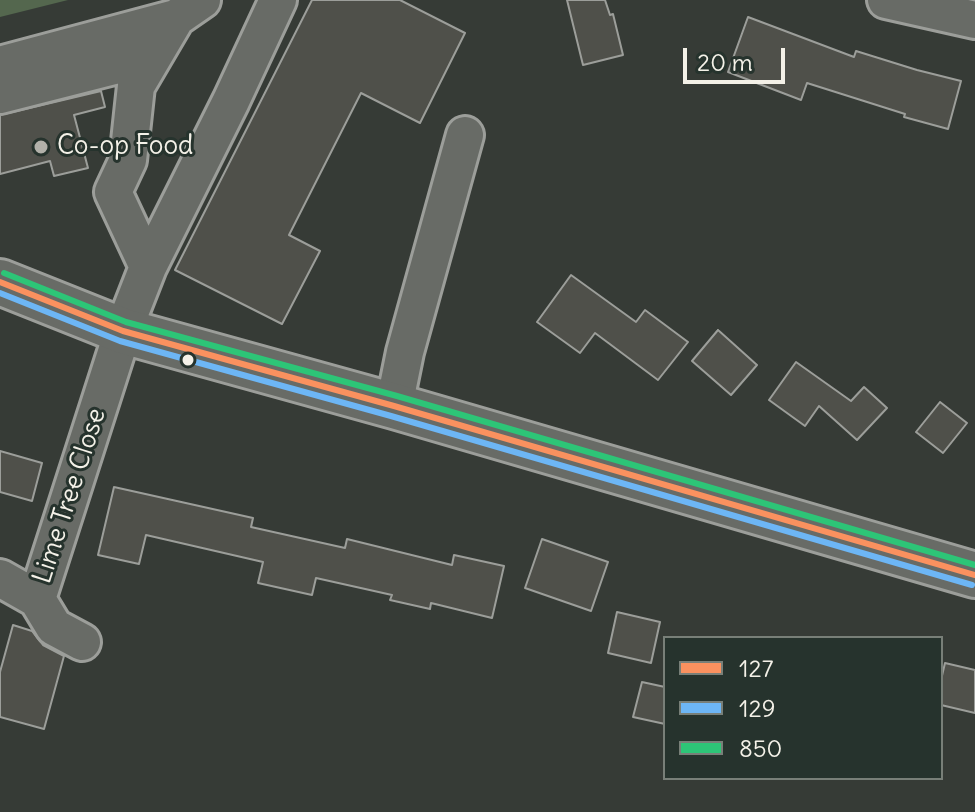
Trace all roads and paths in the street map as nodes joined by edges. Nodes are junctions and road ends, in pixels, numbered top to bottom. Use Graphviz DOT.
graph roads {
  1 [pos="278,0"];
  2 [pos="886,0"];
  3 [pos="189,9"];
  4 [pos="975,20"];
  5 [pos="0,65"];
  6 [pos="144,71"];
  7 [pos="0,95"];
  8 [pos="0,120"];
  9 [pos="465,135"];
  10 [pos="148,267"];
  11 [pos="0,282"];
  12 [pos="123,331"];
  13 [pos="394,406"];
  14 [pos="975,575"];
  15 [pos="0,578"];
  16 [pos="37,599"];
  17 [pos="82,642"];
  1 -- 10 [label="street, Lime Tree Close"];
  2 -- 4 [label="street"];
  3 -- 5 [label="street"];
  3 -- 6 [label="street"];
  6 -- 7 [label="street"];
  6 -- 8 [label="street"];
  6 -- 10 [label="street"];
  9 -- 13 [label="street"];
  10 -- 12 [label="street, Lime Tree Close"];
  11 -- 12 [label="main road"];
  12 -- 13 [label="main road"];
  12 -- 16 [label="street, Lime Tree Close"];
  13 -- 14 [label="main road"];
  15 -- 16 [label="street"];
  16 -- 17 [label="street, Lime Tree Close"];
}
